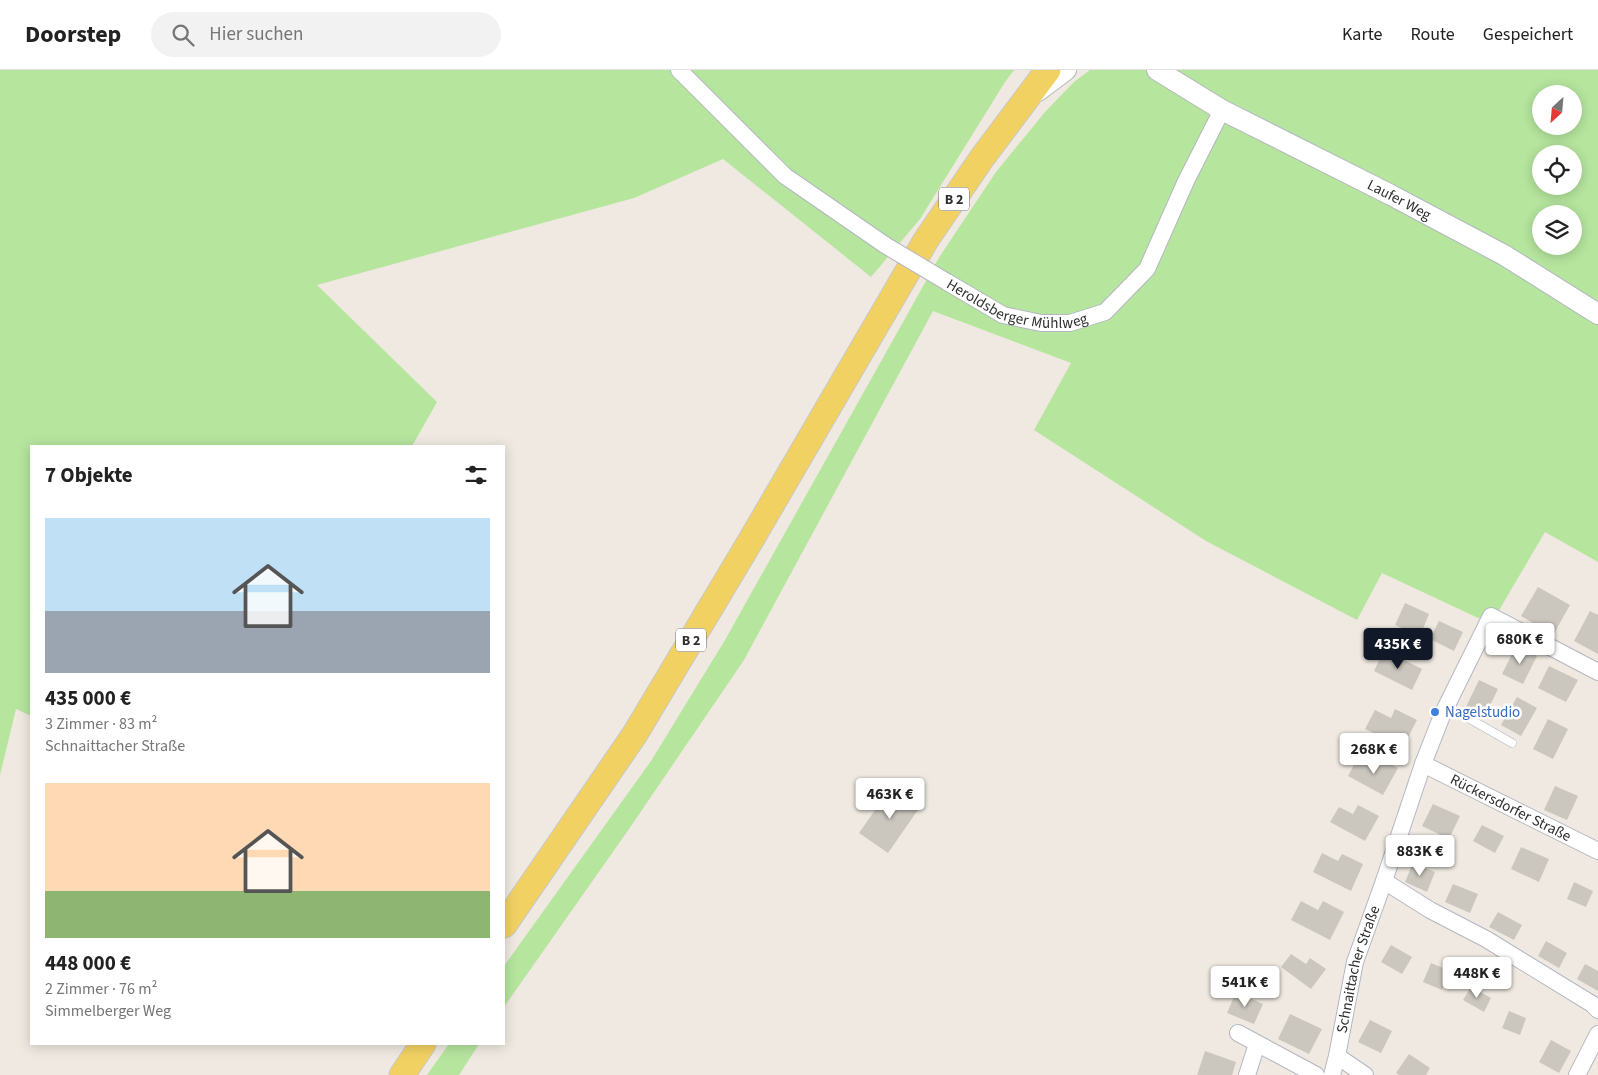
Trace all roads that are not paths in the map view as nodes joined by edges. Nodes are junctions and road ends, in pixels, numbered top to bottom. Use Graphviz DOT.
graph roads {
  1 [pos="678,70"];
  2 [pos="1048,70"];
  3 [pos="1066,70"];
  4 [pos="1157,70"];
  5 [pos="1170,70"];
  6 [pos="1196,94"];
  7 [pos="1023,103"];
  8 [pos="1222,110"];
  9 [pos="1598,314"];
  10 [pos="1598,672"];
  11 [pos="1447,706"];
  12 [pos="1512,743"];
  13 [pos="1423,764"];
  14 [pos="1598,851"];
  15 [pos="1384,881"];
  16 [pos="505,924"];
  17 [pos="1598,1010"];
  18 [pos="1238,1033"];
  19 [pos="1598,1034"];
  20 [pos="1257,1044"];
  21 [pos="422,1045"];
  22 [pos="1337,1056"];
  23 [pos="402,1075"];
  24 [pos="1247,1075"];
  25 [pos="1316,1075"];
  26 [pos="1332,1075"];
  27 [pos="1365,1075"];
  28 [pos="1577,1075"];
  1 -- 8 [label="street, Heroldsberger Mühlweg, bridge"];
  2 -- 7 [label="main road, B 2"];
  3 -- 7 [label="street"];
  4 -- 6 [label="street, Laufer Weg"];
  5 -- 6 [label="street, Laufer Weg"];
  6 -- 8 [label="street, Laufer Weg"];
  7 -- 16 [label="main road, B 2"];
  8 -- 9 [label="street, Laufer Weg"];
  10 -- 11 [label="street, Schnaittacher Straße"];
  11 -- 12 [label="lane"];
  11 -- 13 [label="street, Schnaittacher Straße"];
  13 -- 14 [label="street, Rückersdorfer Straße"];
  13 -- 15 [label="street, Schnaittacher Straße"];
  15 -- 17 [label="street"];
  15 -- 22 [label="street, Schnaittacher Straße"];
  18 -- 20 [label="street"];
  19 -- 28 [label="street"];
  20 -- 24 [label="street"];
  20 -- 25 [label="street"];
  21 -- 23 [label="main road"];
  22 -- 26 [label="street, Schnaittacher Straße"];
  22 -- 27 [label="street"];
}
